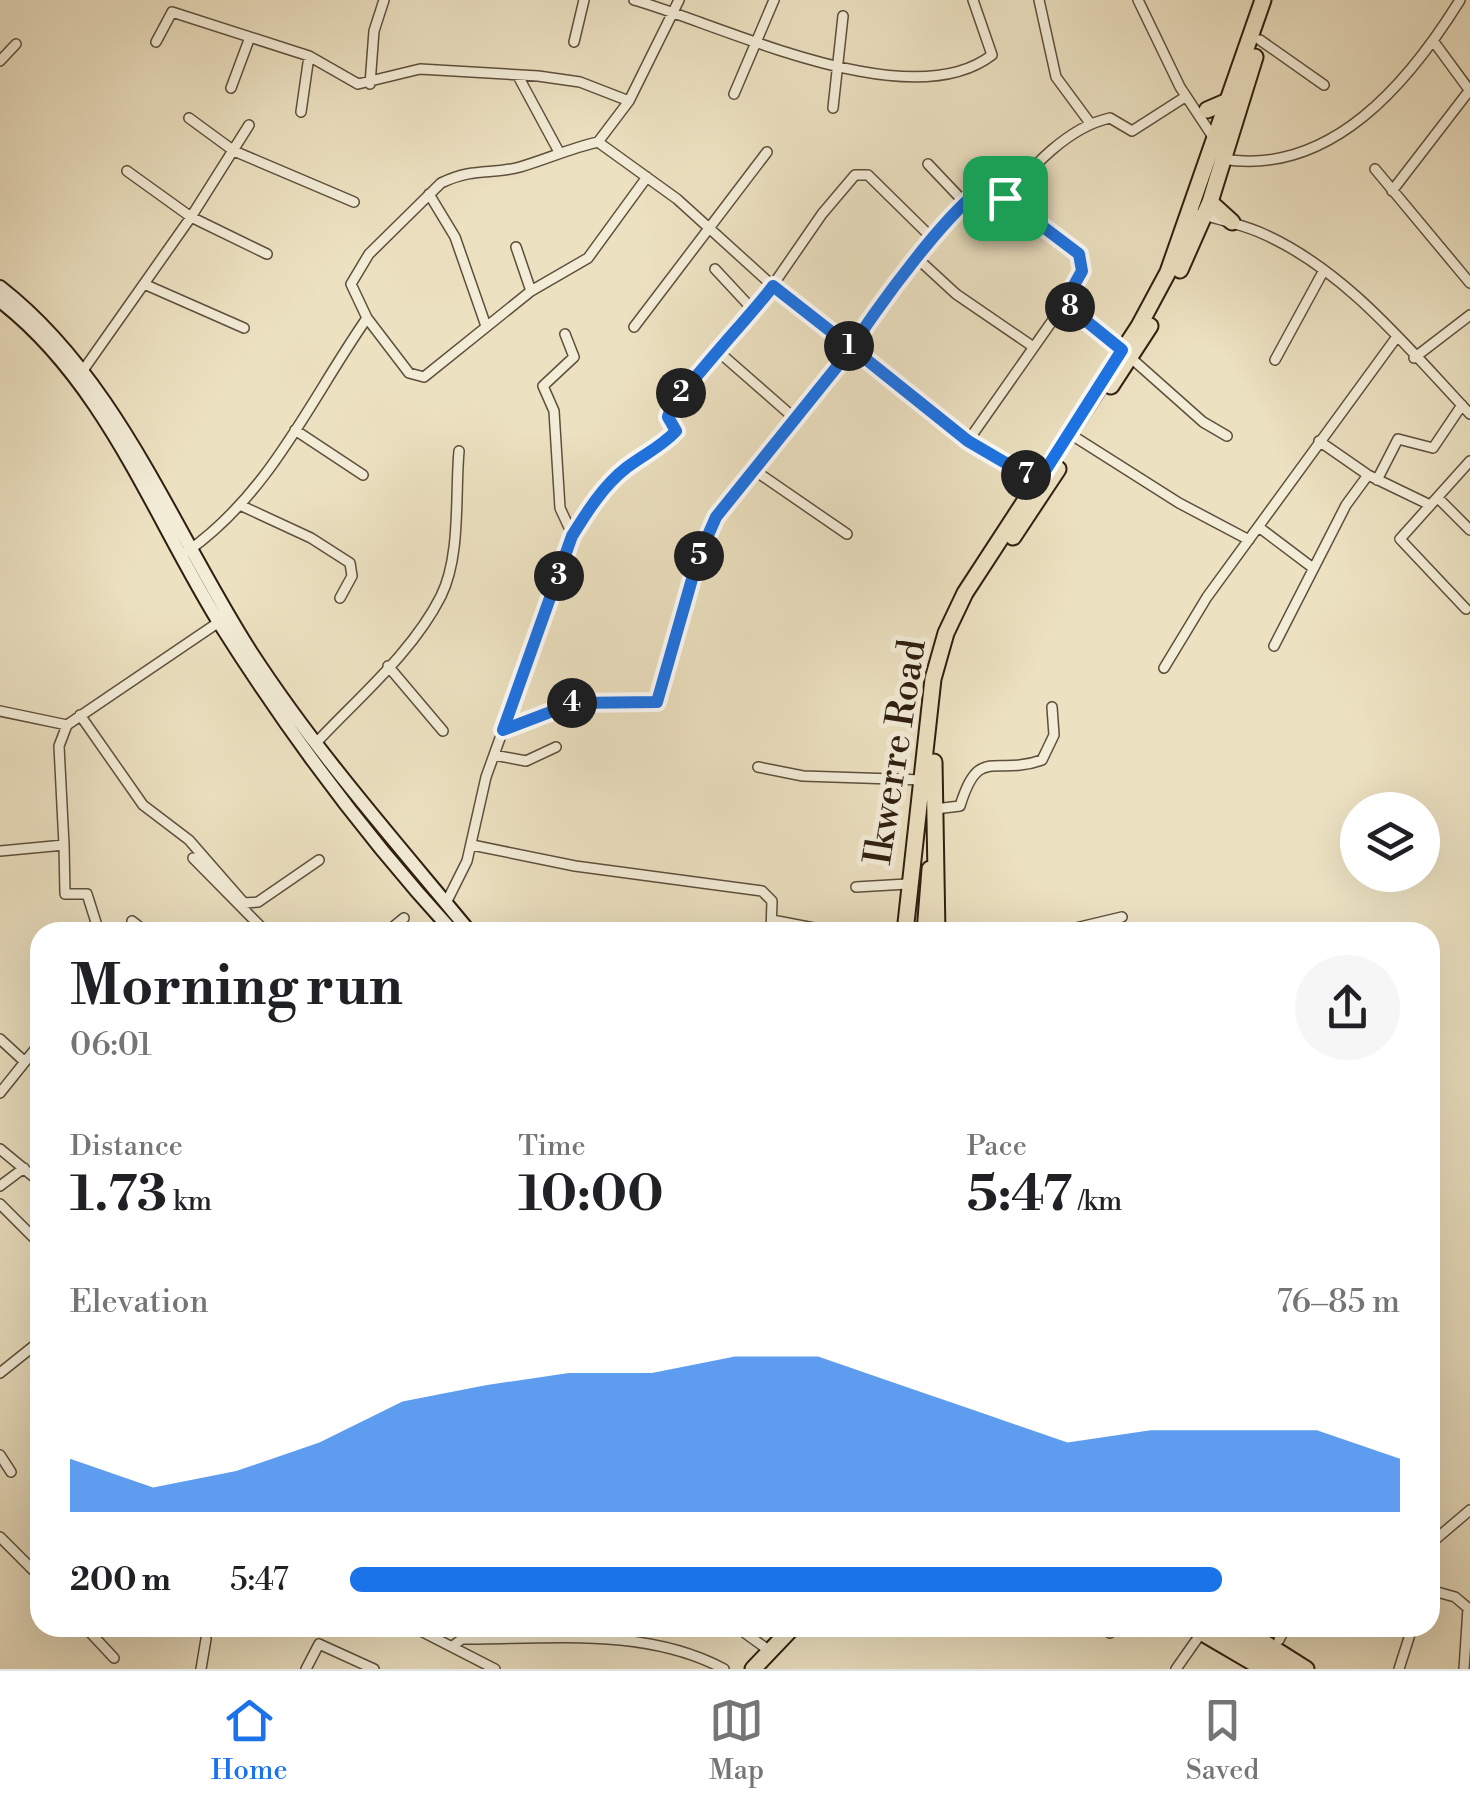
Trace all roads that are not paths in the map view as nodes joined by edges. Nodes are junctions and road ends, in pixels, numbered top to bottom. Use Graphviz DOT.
graph roads {
  1 [pos="384,0"];
  2 [pos="584,0"];
  3 [pos="634,0"];
  4 [pos="679,0"];
  5 [pos="774,0"];
  6 [pos="973,0"];
  7 [pos="1039,0"];
  8 [pos="1138,0"];
  9 [pos="1263,0"];
  10 [pos="1273,0"];
  11 [pos="1460,0"];
  12 [pos="674,14"];
  13 [pos="844,16"];
  14 [pos="250,37"];
  15 [pos="1260,40"];
  16 [pos="156,42"];
  17 [pos="574,42"];
  18 [pos="757,42"];
  19 [pos="1434,42"];
  20 [pos="16,44"];
  21 [pos="308,56"];
  22 [pos="0,61"];
  23 [pos="836,67"];
  24 [pos="518,76"];
  25 [pos="370,84"];
  26 [pos="1324,85"];
  27 [pos="232,88"];
  28 [pos="1470,91"];
  29 [pos="734,94"];
  30 [pos="629,101"];
  31 [pos="1187,101"];
  32 [pos="833,108"];
  33 [pos="1226,109"];
  34 [pos="1207,110"];
  35 [pos="301,112"];
  36 [pos="189,118"];
  37 [pos="1090,122"];
  38 [pos="249,125"];
  39 [pos="1215,140"];
  40 [pos="598,142"];
  41 [pos="234,151"];
  42 [pos="559,152"];
  43 [pos="767,152"];
  44 [pos="1222,159"];
  45 [pos="928,164"];
  46 [pos="1375,169"];
  47 [pos="127,171"];
  48 [pos="648,176"];
  49 [pos="1392,191"];
  50 [pos="429,194"];
  51 [pos="1005,198"];
  52 [pos="354,202"];
  53 [pos="965,202"];
  54 [pos="1203,209"];
  55 [pos="191,217"];
  56 [pos="1228,221"];
  57 [pos="711,228"];
  58 [pos="1199,232"];
  59 [pos="933,239"];
  60 [pos="516,247"];
  61 [pos="267,254"];
  62 [pos="918,259"];
  63 [pos="715,270"];
  64 [pos="1324,270"];
  65 [pos="1470,283"];
  66 [pos="144,284"];
  67 [pos="773,286"];
  68 [pos="0,287"];
  69 [pos="531,291"];
  70 [pos="0,301"];
  71 [pos="1064,303"];
  72 [pos="755,312"];
  73 [pos="1470,315"];
  74 [pos="367,318"];
  75 [pos="486,326"];
  76 [pos="244,328"];
  77 [pos="634,328"];
  78 [pos="565,334"];
  79 [pos="1396,338"];
  80 [pos="1032,346"];
  81 [pos="852,348"];
  82 [pos="720,353"];
  83 [pos="1127,354"];
  84 [pos="1414,358"];
  85 [pos="1275,360"];
  86 [pos="84,369"];
  87 [pos="1462,405"];
  88 [pos="1470,414"];
  89 [pos="793,417"];
  90 [pos="295,430"];
  91 [pos="1228,436"];
  92 [pos="1078,439"];
  93 [pos="968,441"];
  94 [pos="1319,441"];
  95 [pos="459,451"];
  96 [pos="1470,461"];
  97 [pos="751,468"];
  98 [pos="363,475"];
  99 [pos="1372,478"];
  100 [pos="1038,482"];
  101 [pos="1434,501"];
  102 [pos="242,506"];
  103 [pos="1260,528"];
  104 [pos="1470,530"];
  105 [pos="847,534"];
  106 [pos="572,536"];
  107 [pos="1249,540"];
  108 [pos="184,553"];
  109 [pos="1313,568"];
  110 [pos="340,598"];
  111 [pos="1466,608"];
  112 [pos="219,622"];
  113 [pos="1274,646"];
  114 [pos="388,666"];
  115 [pos="1164,668"];
  116 [pos="1052,707"];
  117 [pos="0,711"];
  118 [pos="80,716"];
  119 [pos="67,725"];
  120 [pos="503,730"];
  121 [pos="443,731"];
  122 [pos="316,742"];
  123 [pos="556,747"];
  124 [pos="494,755"];
  125 [pos="758,767"];
  126 [pos="923,780"];
  127 [pos="932,810"];
  128 [pos="925,844"];
  129 [pos="472,845"];
  130 [pos="64,846"];
  131 [pos="0,850"];
  132 [pos="193,858"];
  133 [pos="319,860"];
  134 [pos="856,886"];
  135 [pos="916,889"];
  136 [pos="446,903"];
  137 [pos="1122,917"];
  138 [pos="404,918"];
  139 [pos="772,920"];
  140 [pos="96,922"];
  141 [pos="256,922"];
  142 [pos="399,922"];
  143 [pos="444,922"];
  144 [pos="462,922"];
  145 [pos="782,922"];
  146 [pos="908,922"];
  147 [pos="915,922"];
  148 [pos="923,922"];
  149 [pos="935,922"];
  150 [pos="1101,922"];
  151 [pos="0,1040"];
  152 [pos="30,1056"];
  153 [pos="25,1062"];
  154 [pos="0,1093"];
  155 [pos="0,1149"];
  156 [pos="24,1168"];
  157 [pos="30,1173"];
  158 [pos="0,1186"];
  159 [pos="0,1204"];
  160 [pos="30,1234"];
  161 [pos="30,1350"];
  162 [pos="0,1373"];
  163 [pos="0,1455"];
  164 [pos="11,1472"];
  165 [pos="1470,1510"];
  166 [pos="0,1536"];
  167 [pos="1440,1536"];
  168 [pos="30,1568"];
  169 [pos="1440,1593"];
  170 [pos="98,1637"];
  171 [pos="460,1637"];
  172 [pos="634,1637"];
  173 [pos="750,1637"];
  174 [pos="771,1637"];
  175 [pos="783,1637"];
  176 [pos="1198,1637"];
  177 [pos="1215,1637"];
  178 [pos="1220,1637"];
  179 [pos="1255,1637"];
  180 [pos="1285,1637"];
  181 [pos="1409,1637"];
  182 [pos="206,1639"];
  183 [pos="633,1640"];
  184 [pos="762,1646"];
  185 [pos="114,1658"];
  186 [pos="1258,1667"];
  187 [pos="201,1669"];
  188 [pos="306,1669"];
  189 [pos="374,1669"];
  190 [pos="495,1669"];
  191 [pos="724,1669"];
  192 [pos="742,1669"];
  193 [pos="753,1669"];
  194 [pos="1176,1669"];
  195 [pos="1286,1669"];
  196 [pos="1306,1669"];
  197 [pos="1319,1669"];
  198 [pos="1399,1669"];
  199 [pos="1464,1669"];
  1 -- 25 [label="street"];
  2 -- 17 [label="street"];
  3 -- 12 [label="street"];
  4 -- 12 [label="street"];
  5 -- 18 [label="street"];
  6 -- 23 [label="street"];
  7 -- 37 [label="street"];
  8 -- 31 [label="street"];
  9 -- 33 [label="main road, Ikwerre Road"];
  10 -- 15 [label="main road, Ikwerre Road"];
  11 -- 19 [label="street"];
  12 -- 18 [label="street"];
  12 -- 30 [label="street"];
  13 -- 23 [label="street"];
  14 -- 16 [label="street"];
  14 -- 21 [label="street"];
  14 -- 27 [label="street"];
  15 -- 26 [label="street"];
  15 -- 44 [label="main road, Ikwerre Road"];
  18 -- 23 [label="street"];
  18 -- 29 [label="street"];
  19 -- 28 [label="street"];
  19 -- 44 [label="street"];
  20 -- 22 [label="street"];
  21 -- 25 [label="street"];
  21 -- 35 [label="street"];
  23 -- 32 [label="street"];
  24 -- 25 [label="street"];
  24 -- 30 [label="street"];
  24 -- 42 [label="street"];
  28 -- 49 [label="street"];
  30 -- 40 [label="street"];
  31 -- 34 [label="street"];
  31 -- 37 [label="street"];
  31 -- 39 [label="street"];
  33 -- 34 [label="main road"];
  33 -- 39 [label="main road, Ikwerre Road"];
  36 -- 41 [label="street"];
  37 -- 51 [label="street"];
  38 -- 41 [label="street"];
  39 -- 54 [label="main road, Ikwerre Road"];
  40 -- 42 [label="street"];
  40 -- 48 [label="street"];
  41 -- 52 [label="street"];
  41 -- 55 [label="street"];
  42 -- 50 [label="street"];
  43 -- 57 [label="street"];
  44 -- 54 [label="main road, Ikwerre Road"];
  45 -- 53 [label="street"];
  46 -- 49 [label="street"];
  47 -- 55 [label="street"];
  48 -- 57 [label="street"];
  48 -- 69 [label="street"];
  49 -- 65 [label="street"];
  50 -- 74 [label="street"];
  50 -- 75 [label="street"];
  51 -- 53 [label="street"];
  51 -- 71 [label="street"];
  53 -- 59 [label="street"];
  54 -- 56 [label="main road"];
  54 -- 58 [label="main road, Ikwerre Road"];
  54 -- 83 [label="main road, Ikwerre Road"];
  55 -- 61 [label="street"];
  55 -- 66 [label="street"];
  56 -- 58 [label="main road"];
  56 -- 64 [label="street"];
  57 -- 67 [label="street"];
  57 -- 77 [label="street"];
  58 -- 83 [label="main road, Ikwerre Road"];
  59 -- 62 [label="street"];
  59 -- 67 [label="street"];
  60 -- 69 [label="street"];
  62 -- 80 [label="street"];
  62 -- 81 [label="street"];
  63 -- 72 [label="street"];
  64 -- 79 [label="street"];
  64 -- 85 [label="street"];
  66 -- 76 [label="street"];
  66 -- 86 [label="street"];
  67 -- 72 [label="street"];
  67 -- 81 [label="street"];
  68 -- 86 [label="main road"];
  69 -- 75 [label="street"];
  70 -- 108 [label="main road"];
  71 -- 80 [label="street"];
  71 -- 83 [label="street"];
  72 -- 82 [label="street"];
  73 -- 84 [label="street"];
  74 -- 75 [label="street"];
  74 -- 90 [label="street"];
  78 -- 106 [label="street"];
  79 -- 84 [label="street"];
  79 -- 94 [label="street"];
  80 -- 93 [label="street"];
  81 -- 89 [label="street"];
  81 -- 93 [label="street"];
  82 -- 89 [label="street"];
  82 -- 106 [label="street"];
  83 -- 91 [label="street"];
  83 -- 92 [label="main road, Ikwerre Road"];
  83 -- 100 [label="main road, Ikwerre Road"];
  84 -- 87 [label="street"];
  86 -- 108 [label="main road"];
  87 -- 88 [label="street"];
  87 -- 99 [label="street"];
  89 -- 97 [label="street"];
  90 -- 98 [label="street"];
  90 -- 102 [label="street"];
  92 -- 107 [label="street"];
  92 -- 127 [label="main road, Ikwerre Road"];
  93 -- 100 [label="street"];
  94 -- 99 [label="street"];
  94 -- 103 [label="street"];
  95 -- 114 [label="street"];
  96 -- 101 [label="street"];
  97 -- 105 [label="street"];
  97 -- 120 [label="street"];
  99 -- 101 [label="street"];
  99 -- 109 [label="street"];
  100 -- 126 [label="main road, Ikwerre Road"];
  101 -- 104 [label="street"];
  101 -- 111 [label="street"];
  102 -- 108 [label="street"];
  102 -- 110 [label="street"];
  103 -- 107 [label="street"];
  103 -- 109 [label="street"];
  106 -- 120 [label="street"];
  107 -- 115 [label="street"];
  108 -- 112 [label="main road"];
  108 -- 122 [label="main road"];
  109 -- 113 [label="street"];
  112 -- 118 [label="street"];
  112 -- 143 [label="main road"];
  114 -- 121 [label="street"];
  114 -- 122 [label="street"];
  116 -- 127 [label="street"];
  117 -- 119 [label="street"];
  118 -- 119 [label="street"];
  118 -- 133 [label="street"];
  119 -- 130 [label="street"];
  120 -- 124 [label="street"];
  122 -- 136 [label="main road"];
  123 -- 124 [label="street"];
  124 -- 129 [label="street"];
  125 -- 126 [label="street"];
  126 -- 128 [label="main road, Ikwerre Road"];
  127 -- 128 [label="main road, Ikwerre Road"];
  128 -- 135 [label="main road, Ikwerre Road"];
  128 -- 149 [label="main road, Ikwerre Road"];
  129 -- 136 [label="street"];
  129 -- 139 [label="street"];
  130 -- 131 [label="street"];
  130 -- 140 [label="street"];
  132 -- 141 [label="street"];
  134 -- 135 [label="street"];
  135 -- 146 [label="main road, Ikwerre Road"];
  135 -- 147 [label="main road"];
  135 -- 148 [label="main road"];
  136 -- 144 [label="main road"];
  137 -- 150 [label="street"];
  138 -- 142 [label="street"];
  139 -- 145 [label="street"];
  151 -- 153 [label="street"];
  152 -- 153 [label="street"];
  153 -- 154 [label="street"];
  155 -- 156 [label="street"];
  156 -- 157 [label="street"];
  156 -- 158 [label="street"];
  159 -- 160 [label="street"];
  161 -- 162 [label="street"];
  163 -- 164 [label="street"];
  165 -- 167 [label="street"];
  166 -- 168 [label="street"];
  169 -- 199 [label="street"];
  170 -- 185 [label="street"];
  171 -- 183 [label="street"];
  171 -- 190 [label="street"];
  172 -- 183 [label="street"];
  173 -- 184 [label="street"];
  174 -- 184 [label="main road"];
  175 -- 193 [label="main road"];
  176 -- 194 [label="street"];
  177 -- 186 [label="main road"];
  178 -- 195 [label="main road"];
  179 -- 196 [label="main road"];
  180 -- 197 [label="main road"];
  181 -- 198 [label="street"];
  182 -- 187 [label="street"];
  183 -- 191 [label="street"];
  184 -- 192 [label="main road"];
  188 -- 189 [label="street"];
}
